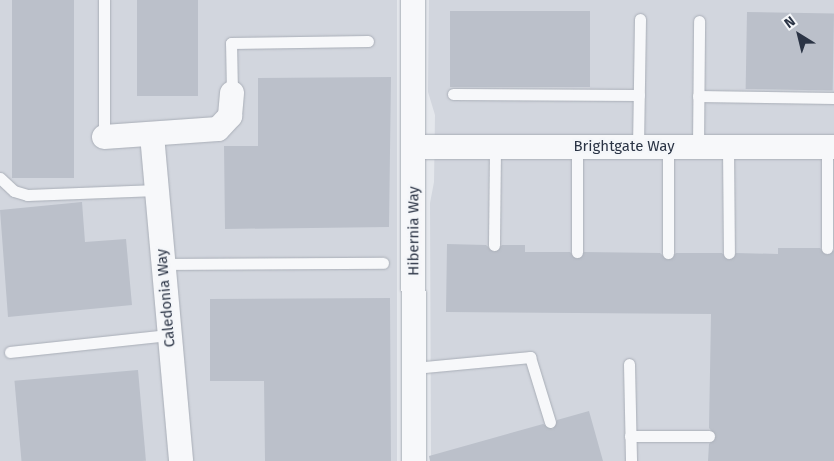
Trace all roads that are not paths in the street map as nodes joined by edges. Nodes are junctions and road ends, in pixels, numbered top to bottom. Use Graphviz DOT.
graph roads {
  1 [pos="104,0"];
  2 [pos="413,0"];
  3 [pos="640,19"];
  4 [pos="699,21"];
  5 [pos="368,41"];
  6 [pos="232,93"];
  7 [pos="453,94"];
  8 [pos="639,95"];
  9 [pos="698,96"];
  10 [pos="834,98"];
  11 [pos="152,136"];
  12 [pos="104,137"];
  13 [pos="414,147"];
  14 [pos="495,147"];
  15 [pos="577,147"];
  16 [pos="638,147"];
  17 [pos="668,147"];
  18 [pos="698,147"];
  19 [pos="728,147"];
  20 [pos="830,147"];
  21 [pos="0,178"];
  22 [pos="157,190"];
  23 [pos="494,245"];
  24 [pos="827,248"];
  25 [pos="577,252"];
  26 [pos="668,253"];
  27 [pos="729,253"];
  28 [pos="383,263"];
  29 [pos="163,264"];
  30 [pos="170,335"];
  31 [pos="10,352"];
  32 [pos="629,364"];
  33 [pos="414,368"];
  34 [pos="550,422"];
  35 [pos="630,436"];
  36 [pos="709,436"];
  37 [pos="181,461"];
  38 [pos="414,461"];
  39 [pos="631,461"];
  1 -- 12 [label="lane"];
  2 -- 13 [label="street, Hibernia Way"];
  3 -- 8 [label="lane"];
  4 -- 9 [label="lane"];
  5 -- 6 [label="lane"];
  6 -- 11 [label="street"];
  7 -- 8 [label="lane"];
  8 -- 16 [label="lane"];
  9 -- 10 [label="lane"];
  9 -- 18 [label="lane"];
  11 -- 12 [label="street"];
  11 -- 22 [label="street, Caledonia Way"];
  13 -- 14 [label="street, Brightgate Way"];
  13 -- 33 [label="street, Hibernia Way"];
  14 -- 15 [label="street, Brightgate Way"];
  14 -- 23 [label="lane"];
  15 -- 16 [label="street, Brightgate Way"];
  15 -- 25 [label="lane"];
  16 -- 17 [label="street, Brightgate Way"];
  17 -- 18 [label="street, Brightgate Way"];
  17 -- 26 [label="lane"];
  18 -- 19 [label="street, Brightgate Way"];
  19 -- 20 [label="street, Brightgate Way"];
  19 -- 27 [label="lane"];
  20 -- 24 [label="lane"];
  21 -- 22 [label="lane"];
  22 -- 29 [label="street, Caledonia Way"];
  28 -- 29 [label="lane"];
  29 -- 30 [label="street, Caledonia Way"];
  30 -- 31 [label="lane"];
  30 -- 37 [label="street, Caledonia Way"];
  32 -- 35 [label="lane"];
  33 -- 34 [label="lane"];
  33 -- 38 [label="street, Hibernia Way"];
  35 -- 36 [label="lane"];
  35 -- 39 [label="lane"];
}
